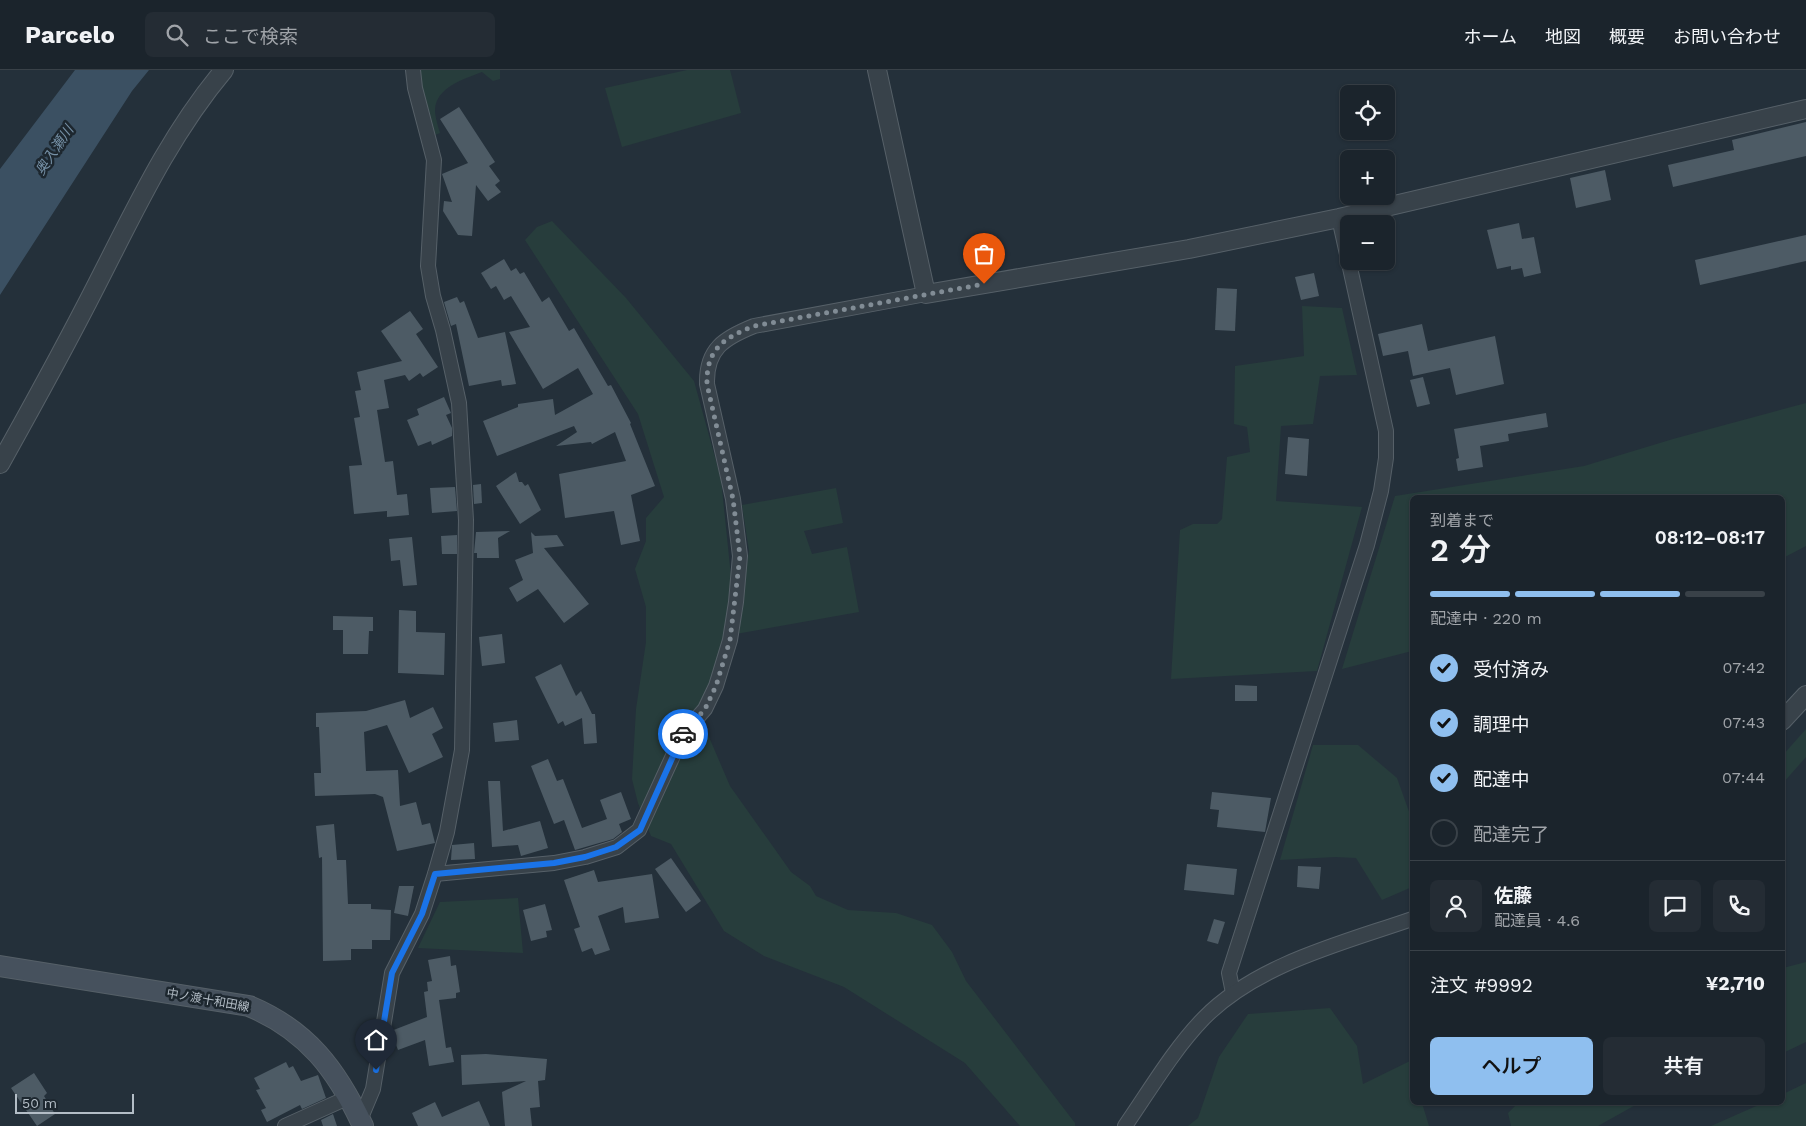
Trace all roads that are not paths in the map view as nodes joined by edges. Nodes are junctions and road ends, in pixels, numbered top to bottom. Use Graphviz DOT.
graph roads {
  1 [pos="224,70"];
  2 [pos="413,70"];
  3 [pos="877,70"];
  4 [pos="1806,109"];
  5 [pos="1338,218"];
  6 [pos="926,294"];
  7 [pos="0,464"];
  8 [pos="1806,695"];
  9 [pos="1785,718"];
  10 [pos="435,874"];
  11 [pos="1410,920"];
  12 [pos="0,966"];
  13 [pos="1233,993"];
  14 [pos="347,1098"];
  15 [pos="361,1123"];
  16 [pos="285,1126"];
  17 [pos="1125,1126"];
  1 -- 7 [label="street"];
  2 -- 10 [label="street"];
  3 -- 6 [label="street"];
  4 -- 5 [label="street"];
  5 -- 6 [label="street"];
  5 -- 13 [label="street"];
  6 -- 10 [label="street"];
  8 -- 9 [label="street"];
  10 -- 15 [label="street"];
  11 -- 13 [label="street"];
  12 -- 14 [label="main road, 中ノ渡十和田線"];
  13 -- 17 [label="street"];
  14 -- 15 [label="main road, 中ノ渡十和田線"];
  14 -- 16 [label="street"];
}
